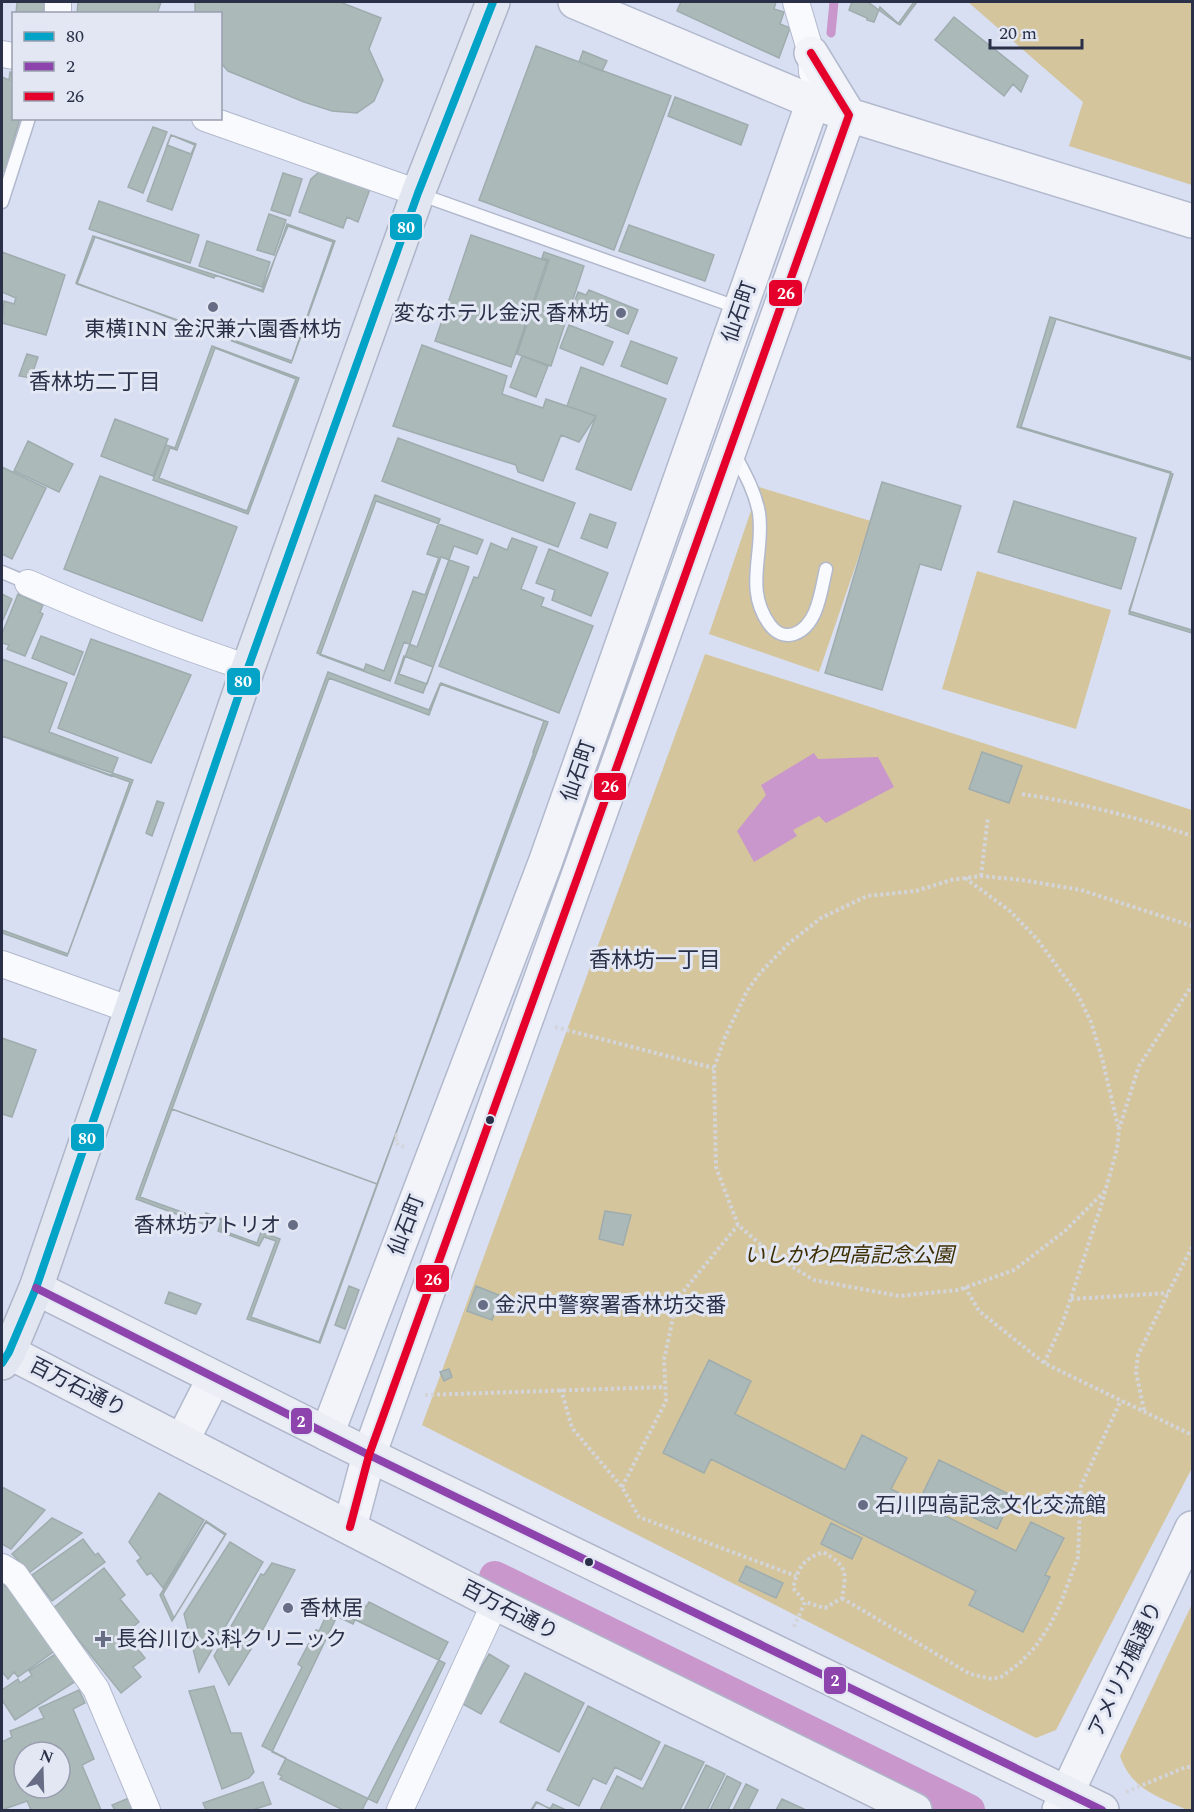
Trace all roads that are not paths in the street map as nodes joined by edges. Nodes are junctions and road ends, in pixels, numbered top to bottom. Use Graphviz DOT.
graph roads {
  1 [pos="493,2"];
  2 [pos="575,2"];
  3 [pos="796,2"];
  4 [pos="811,53"];
  5 [pos="813,102"];
  6 [pos="849,115"];
  7 [pos="28,120"];
  8 [pos="211,120"];
  9 [pos="418,193"];
  10 [pos="2,202"];
  11 [pos="1192,221"];
  12 [pos="740,308"];
  13 [pos="730,447"];
  14 [pos="670,508"];
  15 [pos="704,520"];
  16 [pos="826,569"];
  17 [pos="2,572"];
  18 [pos="28,584"];
  19 [pos="248,668"];
  20 [pos="545,863"];
  21 [pos="579,873"];
  22 [pos="2,964"];
  23 [pos="131,1010"];
  24 [pos="36,1288"];
  25 [pos="5,1357"];
  26 [pos="214,1378"];
  27 [pos="327,1434"];
  28 [pos="183,1441"];
  29 [pos="369,1455"];
  30 [pos="350,1527"];
  31 [pos="1192,1528"];
  32 [pos="2,1567"];
  33 [pos="495,1603"];
  34 [pos="1063,1802"];
  35 [pos="1114,1802"];
  36 [pos="147,1810"];
  37 [pos="400,1810"];
  38 [pos="915,1810"];
  1 -- 9 [label="highway, 百万石通り"];
  2 -- 5 [label="street"];
  3 -- 4 [label="street"];
  4 -- 5 [label="street"];
  4 -- 6 [label="street"];
  5 -- 6 [label="street"];
  5 -- 12 [label="street, 仙石町"];
  6 -- 11 [label="street"];
  6 -- 13 [label="street, 仙石町"];
  7 -- 10 [label="lane"];
  8 -- 9 [label="street"];
  9 -- 12 [label="lane"];
  9 -- 19 [label="highway, 百万石通り"];
  12 -- 14 [label="street, 仙石町"];
  13 -- 15 [label="street, 仙石町"];
  13 -- 16 [label="lane"];
  14 -- 15 [label="street"];
  14 -- 20 [label="street, 仙石町"];
  15 -- 21 [label="street, 仙石町"];
  17 -- 18 [label="lane"];
  18 -- 19 [label="street"];
  19 -- 23 [label="highway, 百万石通り"];
  20 -- 21 [label="street"];
  20 -- 27 [label="street, 仙石町"];
  21 -- 29 [label="street, 仙石町"];
  22 -- 23 [label="street"];
  23 -- 24 [label="highway, 百万石通り"];
  24 -- 25 [label="highway, 百万石通り"];
  24 -- 26 [label="main road"];
  25 -- 28 [label="main road, 百万石通り"];
  26 -- 27 [label="main road"];
  26 -- 28 [label="street"];
  27 -- 29 [label="main road"];
  28 -- 30 [label="main road, 百万石通り"];
  29 -- 30 [label="street, 仙石町"];
  29 -- 34 [label="main road"];
  30 -- 33 [label="main road, 百万石通り"];
  31 -- 34 [label="street, アメリカ楓通り"];
  32 -- 36 [label="street"];
  33 -- 37 [label="street"];
  33 -- 38 [label="main road, 百万石通り"];
  34 -- 35 [label="main road"];
}
